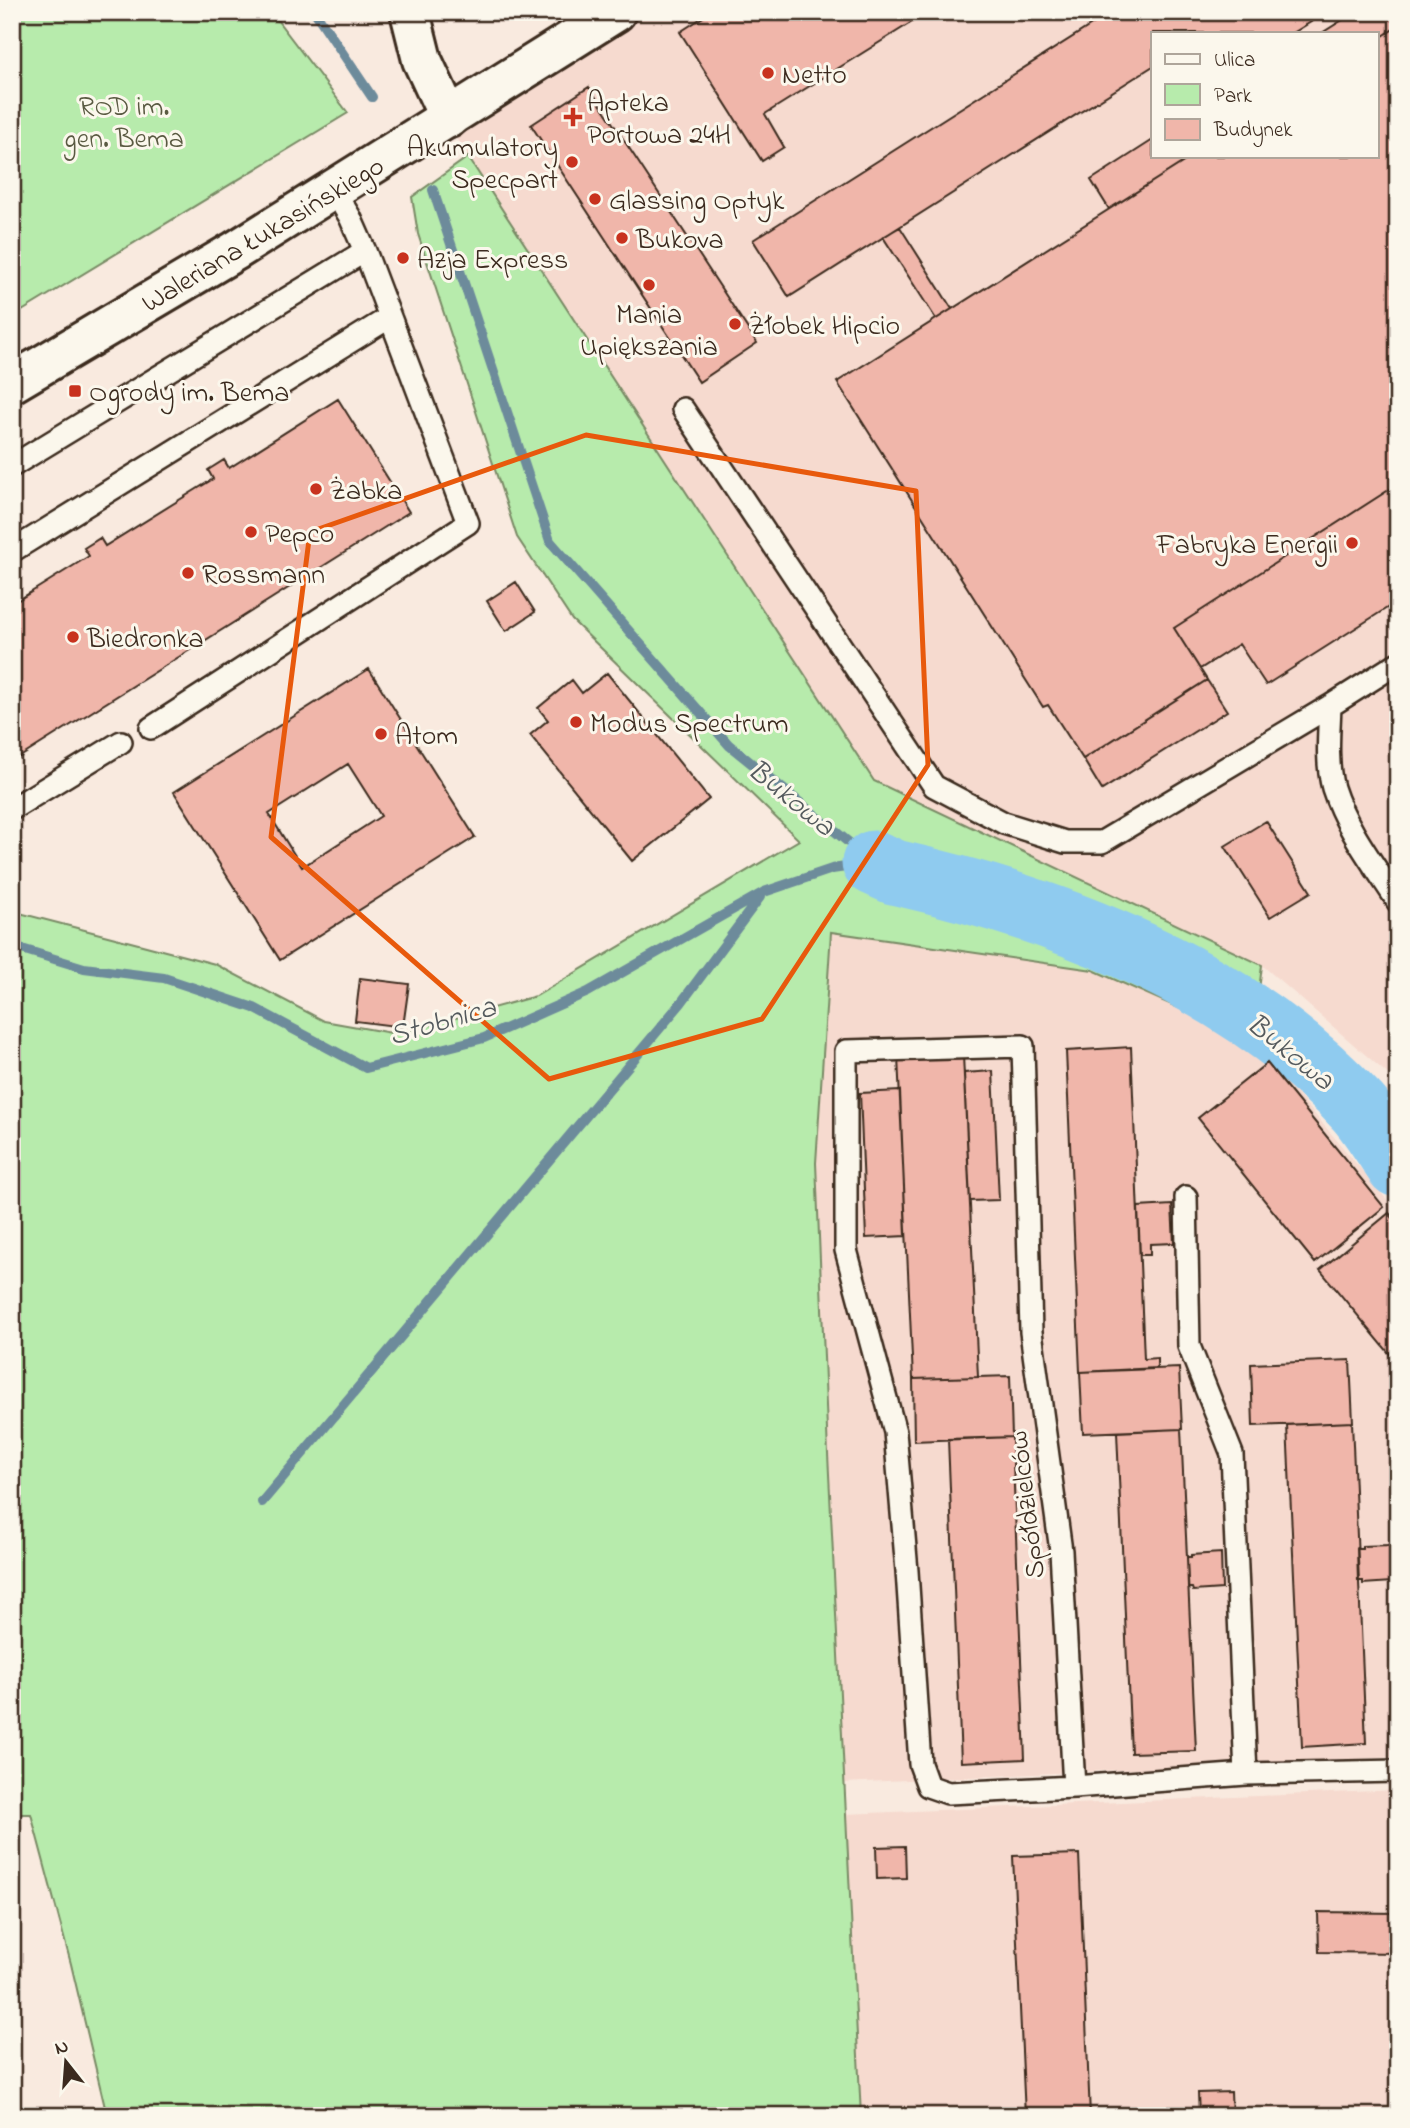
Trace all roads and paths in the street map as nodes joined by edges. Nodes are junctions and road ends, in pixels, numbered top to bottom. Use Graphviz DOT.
graph roads {
  1 [pos="410,12"];
  2 [pos="617,12"];
  3 [pos="449,118"];
  4 [pos="334,191"];
  5 [pos="365,251"];
  6 [pos="390,317"];
  7 [pos="12,383"];
  8 [pos="682,409"];
  9 [pos="12,466"];
  10 [pos="12,551"];
  11 [pos="1398,663"];
  12 [pos="1330,706"];
  13 [pos="151,728"];
  14 [pos="121,742"];
  15 [pos="12,809"];
  16 [pos="1398,902"];
  17 [pos="1186,1197"];
  18 [pos="1398,1771"];
  19 [pos="1246,1774"];
  20 [pos="1074,1787"];
  1 -- 3 [label="street"];
  2 -- 3 [label="street, Waleriana Łukasińskiego"];
  3 -- 4 [label="street, Waleriana Łukasińskiego"];
  4 -- 5 [label="lane"];
  4 -- 7 [label="street, Waleriana Łukasińskiego"];
  5 -- 6 [label="lane"];
  5 -- 9 [label="lane"];
  6 -- 10 [label="lane"];
  6 -- 13 [label="lane"];
  8 -- 12 [label="lane"];
  11 -- 12 [label="lane"];
  12 -- 16 [label="lane"];
  14 -- 15 [label="lane"];
  17 -- 19 [label="lane"];
  18 -- 19 [label="lane"];
  19 -- 20 [label="lane"];
  20 -- 20 [label="lane, Spółdzielców"];
}
